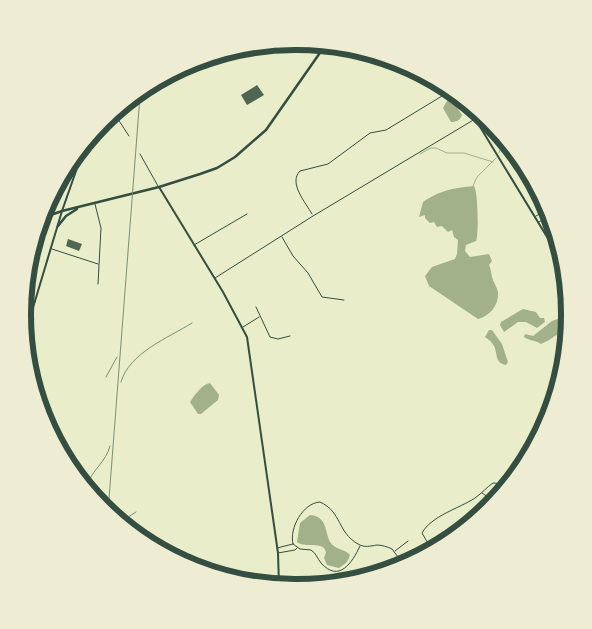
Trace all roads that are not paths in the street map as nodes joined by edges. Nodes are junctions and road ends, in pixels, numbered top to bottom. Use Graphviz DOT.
graph roads {
  1 [pos="321,51"];
  2 [pos="444,95"];
  3 [pos="118,118"];
  4 [pos="475,119"];
  5 [pos="129,136"];
  6 [pos="140,154"];
  7 [pos="79,163"];
  8 [pos="159,187"];
  9 [pos="94,203"];
  10 [pos="80,207"];
  11 [pos="62,211"];
  12 [pos="541,213"];
  13 [pos="247,214"];
  14 [pos="50,215"];
  15 [pos="313,216"];
  16 [pos="534,216"];
  17 [pos="543,219"];
  18 [pos="538,223"];
  19 [pos="58,226"];
  20 [pos="282,236"];
  21 [pos="194,245"];
  22 [pos="552,245"];
  23 [pos="52,249"];
  24 [pos="99,264"];
  25 [pos="214,278"];
  26 [pos="98,284"];
  27 [pos="344,300"];
  28 [pos="256,307"];
  29 [pos="31,315"];
  30 [pos="260,316"];
  31 [pos="242,327"];
  32 [pos="290,336"];
  33 [pos="500,484"];
  34 [pos="481,493"];
  35 [pos="487,497"];
  36 [pos="408,541"];
  37 [pos="293,544"];
  38 [pos="428,544"];
  39 [pos="361,546"];
  40 [pos="297,547"];
  41 [pos="277,548"];
  42 [pos="394,551"];
  43 [pos="278,553"];
  44 [pos="399,558"];
  45 [pos="279,579"];
  1 -- 8 [label="main road"];
  2 -- 15 [label="street"];
  3 -- 5 [label="street"];
  4 -- 15 [label="street"];
  4 -- 16 [label="street"];
  6 -- 8 [label="street"];
  7 -- 11 [label="street"];
  8 -- 9 [label="main road"];
  8 -- 21 [label="street"];
  9 -- 10 [label="main road"];
  9 -- 24 [label="street"];
  10 -- 11 [label="main road"];
  10 -- 19 [label="main road"];
  11 -- 14 [label="main road"];
  11 -- 19 [label="street"];
  12 -- 16 [label="street"];
  13 -- 21 [label="street"];
  15 -- 20 [label="street"];
  16 -- 18 [label="street"];
  17 -- 18 [label="street"];
  18 -- 22 [label="street"];
  19 -- 23 [label="street"];
  20 -- 25 [label="street"];
  20 -- 27 [label="street"];
  21 -- 25 [label="street"];
  23 -- 24 [label="street"];
  23 -- 29 [label="street"];
  24 -- 26 [label="street"];
  25 -- 31 [label="street"];
  28 -- 30 [label="street"];
  30 -- 31 [label="street"];
  30 -- 32 [label="street"];
  31 -- 41 [label="street"];
  33 -- 34 [label="street"];
  34 -- 35 [label="street"];
  34 -- 38 [label="street"];
  36 -- 42 [label="street"];
  37 -- 39 [label="street"];
  37 -- 40 [label="street"];
  37 -- 41 [label="street"];
  39 -- 40 [label="street"];
  39 -- 42 [label="street"];
  40 -- 43 [label="street"];
  41 -- 43 [label="street"];
  42 -- 44 [label="street"];
  43 -- 45 [label="street"];
}
